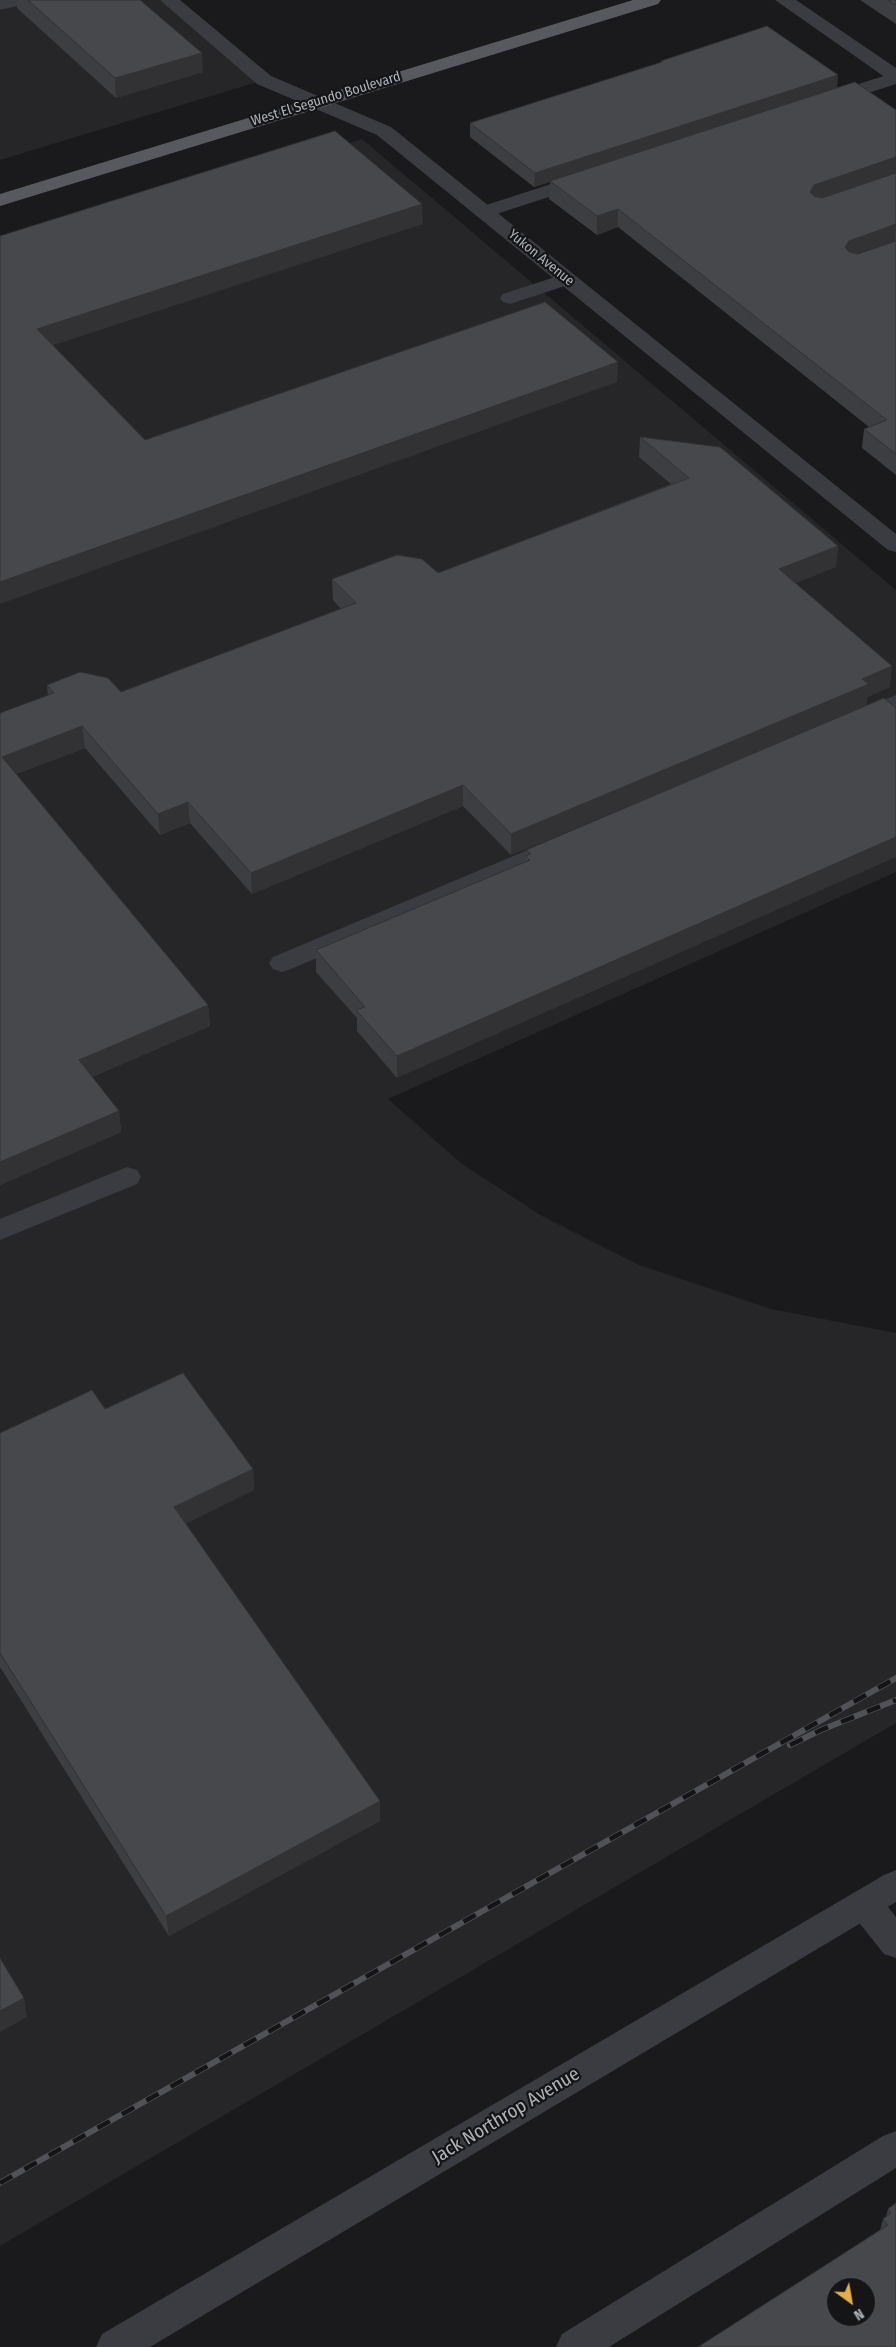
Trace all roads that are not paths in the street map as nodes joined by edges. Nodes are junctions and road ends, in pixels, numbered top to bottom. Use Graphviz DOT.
graph roads {
  1 [pos="20,0"];
  2 [pos="169,0"];
  3 [pos="652,0"];
  4 [pos="784,0"];
  5 [pos="0,5"];
  6 [pos="896,77"];
  7 [pos="317,102"];
  8 [pos="812,105"];
  9 [pos="606,172"];
  10 [pos="0,200"];
  11 [pos="484,212"];
  12 [pos="567,279"];
  13 [pos="510,298"];
  14 [pos="896,545"];
  15 [pos="896,702"];
  16 [pos="832,730"];
  17 [pos="584,835"];
  18 [pos="282,963"];
  19 [pos="127,1177"];
  20 [pos="0,1230"];
  21 [pos="896,1885"];
  22 [pos="864,1904"];
  23 [pos="896,1943"];
  24 [pos="896,2148"];
  25 [pos="115,2347"];
  26 [pos="575,2347"];
  1 -- 5 [label="street"];
  2 -- 7 [label="street, Yukon Avenue"];
  3 -- 7 [label="main road, West El Segundo Boulevard"];
  4 -- 6 [label="street"];
  6 -- 8 [label="street"];
  7 -- 10 [label="main road, West El Segundo Boulevard"];
  7 -- 11 [label="street, Yukon Avenue"];
  9 -- 11 [label="street"];
  11 -- 12 [label="street, Yukon Avenue"];
  12 -- 13 [label="street"];
  12 -- 14 [label="street, Yukon Avenue"];
  15 -- 16 [label="street"];
  17 -- 18 [label="street"];
  19 -- 20 [label="street"];
  21 -- 22 [label="street, Jack Northrop Avenue"];
  22 -- 23 [label="street"];
  22 -- 25 [label="street, Jack Northrop Avenue"];
  24 -- 26 [label="street"];
}
